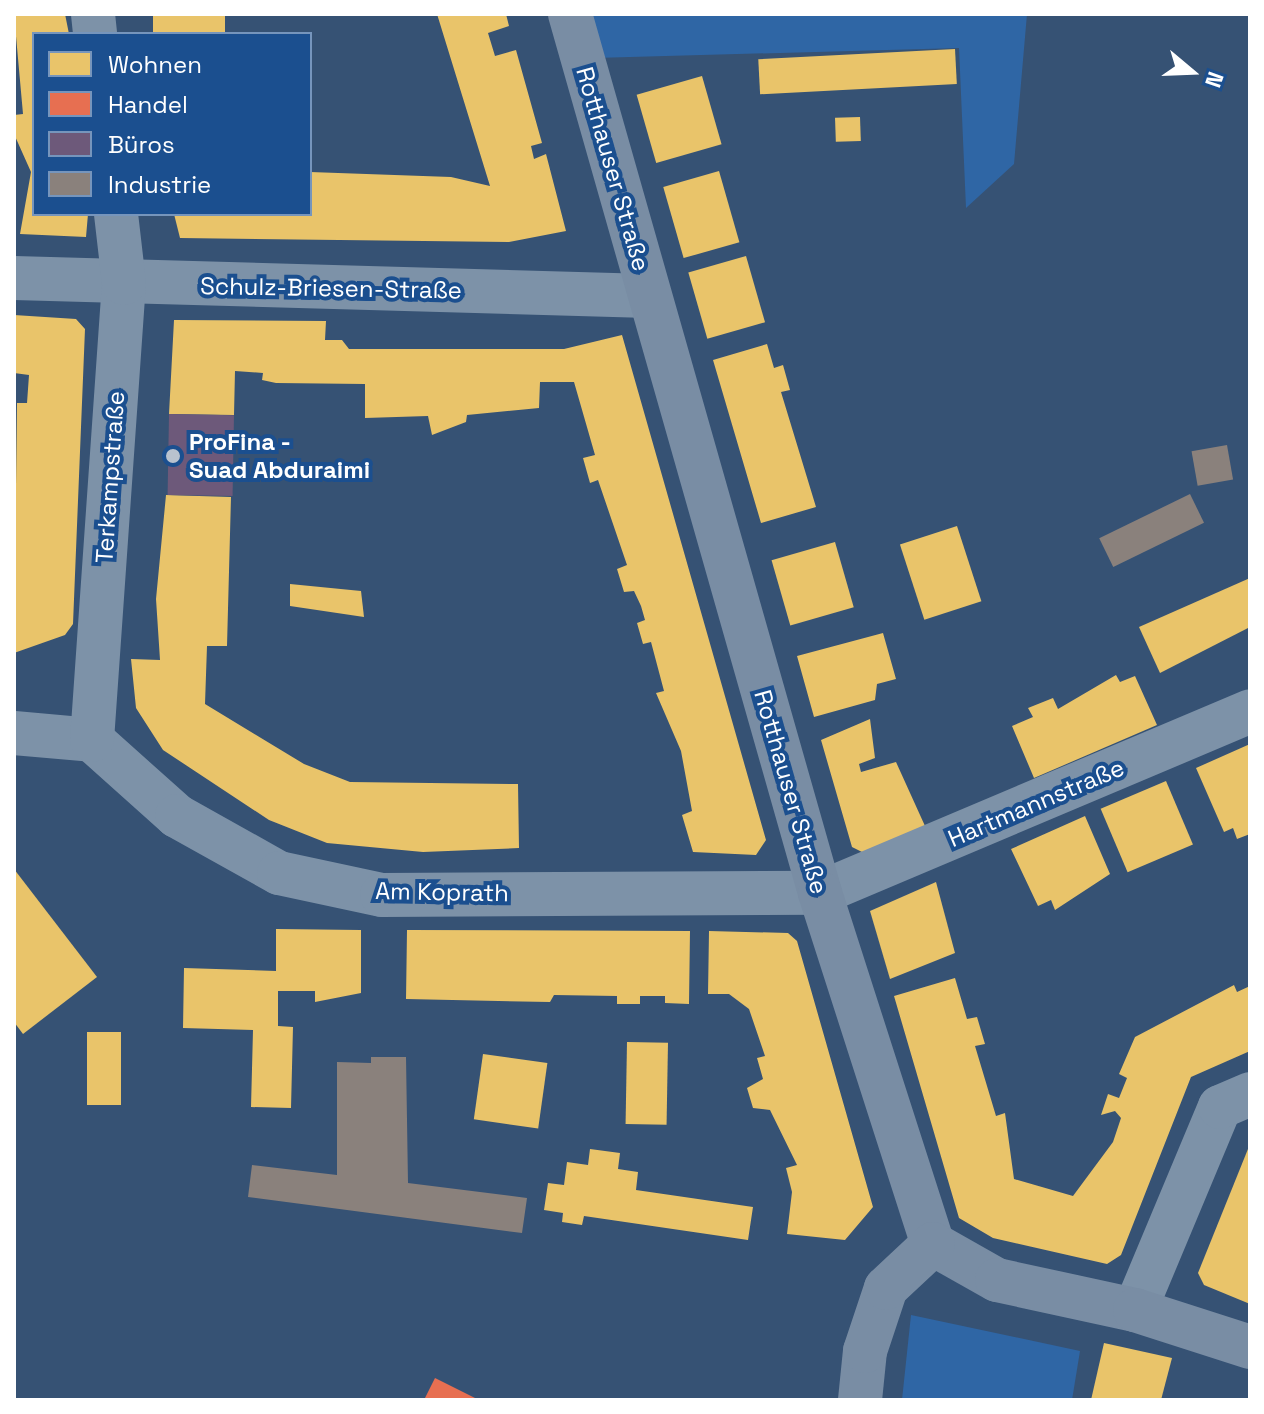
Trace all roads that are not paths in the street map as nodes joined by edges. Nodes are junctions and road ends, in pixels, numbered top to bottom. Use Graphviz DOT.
graph roads {
  1 [pos="570,14"];
  2 [pos="116,216"];
  3 [pos="14,278"];
  4 [pos="124,283"];
  5 [pos="649,296"];
  6 [pos="1250,711"];
  7 [pos="14,733"];
  8 [pos="92,740"];
  9 [pos="820,893"];
  10 [pos="1250,1094"];
  11 [pos="933,1244"];
  12 [pos="1135,1310"];
  13 [pos="1250,1347"];
  14 [pos="860,1400"];
  1 -- 5 [label="main road, Rotthauser Straße"];
  2 -- 4 [label="street, Terkampstraße"];
  3 -- 4 [label="street, Schulz-Briesen-Straße"];
  4 -- 5 [label="street, Schulz-Briesen-Straße"];
  4 -- 8 [label="street, Terkampstraße"];
  5 -- 9 [label="main road, Rotthauser Straße"];
  6 -- 9 [label="street, Hartmannstraße"];
  7 -- 8 [label="street"];
  8 -- 9 [label="street, Am Koprath"];
  9 -- 11 [label="main road, Rotthauser Straße"];
  10 -- 12 [label="street"];
  11 -- 12 [label="main road"];
  11 -- 14 [label="main road"];
  12 -- 13 [label="main road"];
}
